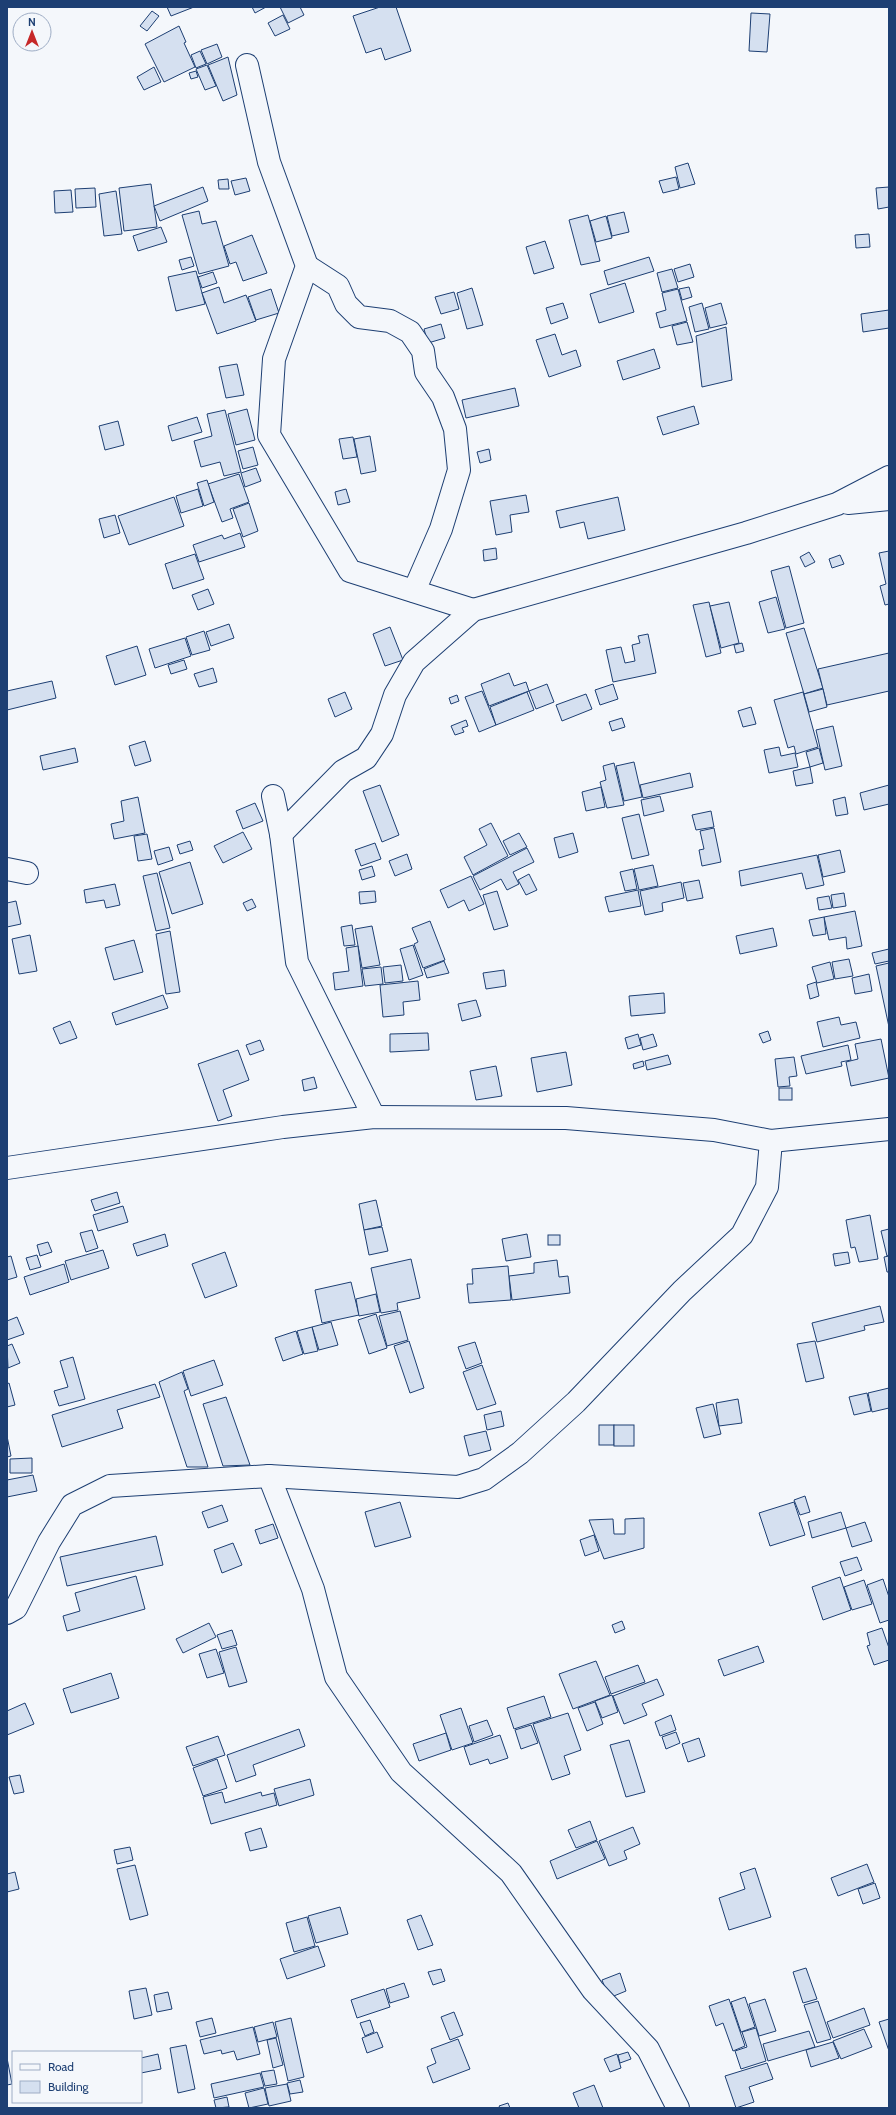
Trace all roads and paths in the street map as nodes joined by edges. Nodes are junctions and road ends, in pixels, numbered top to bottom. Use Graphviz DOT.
graph roads {
  1 [pos="247,65"];
  2 [pos="307,266"];
  3 [pos="889,477"];
  4 [pos="889,499"];
  5 [pos="837,504"];
  6 [pos="414,590"];
  7 [pos="473,610"];
  8 [pos="273,796"];
  9 [pos="281,834"];
  10 [pos="374,1117"];
  11 [pos="889,1129"];
  12 [pos="770,1141"];
  13 [pos="7,1168"];
  14 [pos="269,1476"];
  15 [pos="7,1613"];
  16 [pos="678,2108"];
  1 -- 2 [label="street"];
  2 -- 6 [label="street"];
  2 -- 6 [label="street"];
  3 -- 5 [label="street"];
  4 -- 5 [label="street"];
  5 -- 7 [label="street"];
  6 -- 7 [label="street"];
  7 -- 9 [label="street"];
  8 -- 9 [label="street"];
  9 -- 10 [label="street"];
  10 -- 12 [label="street"];
  10 -- 13 [label="street"];
  11 -- 12 [label="street"];
  12 -- 14 [label="street"];
  14 -- 15 [label="street"];
  14 -- 16 [label="street"];
}
